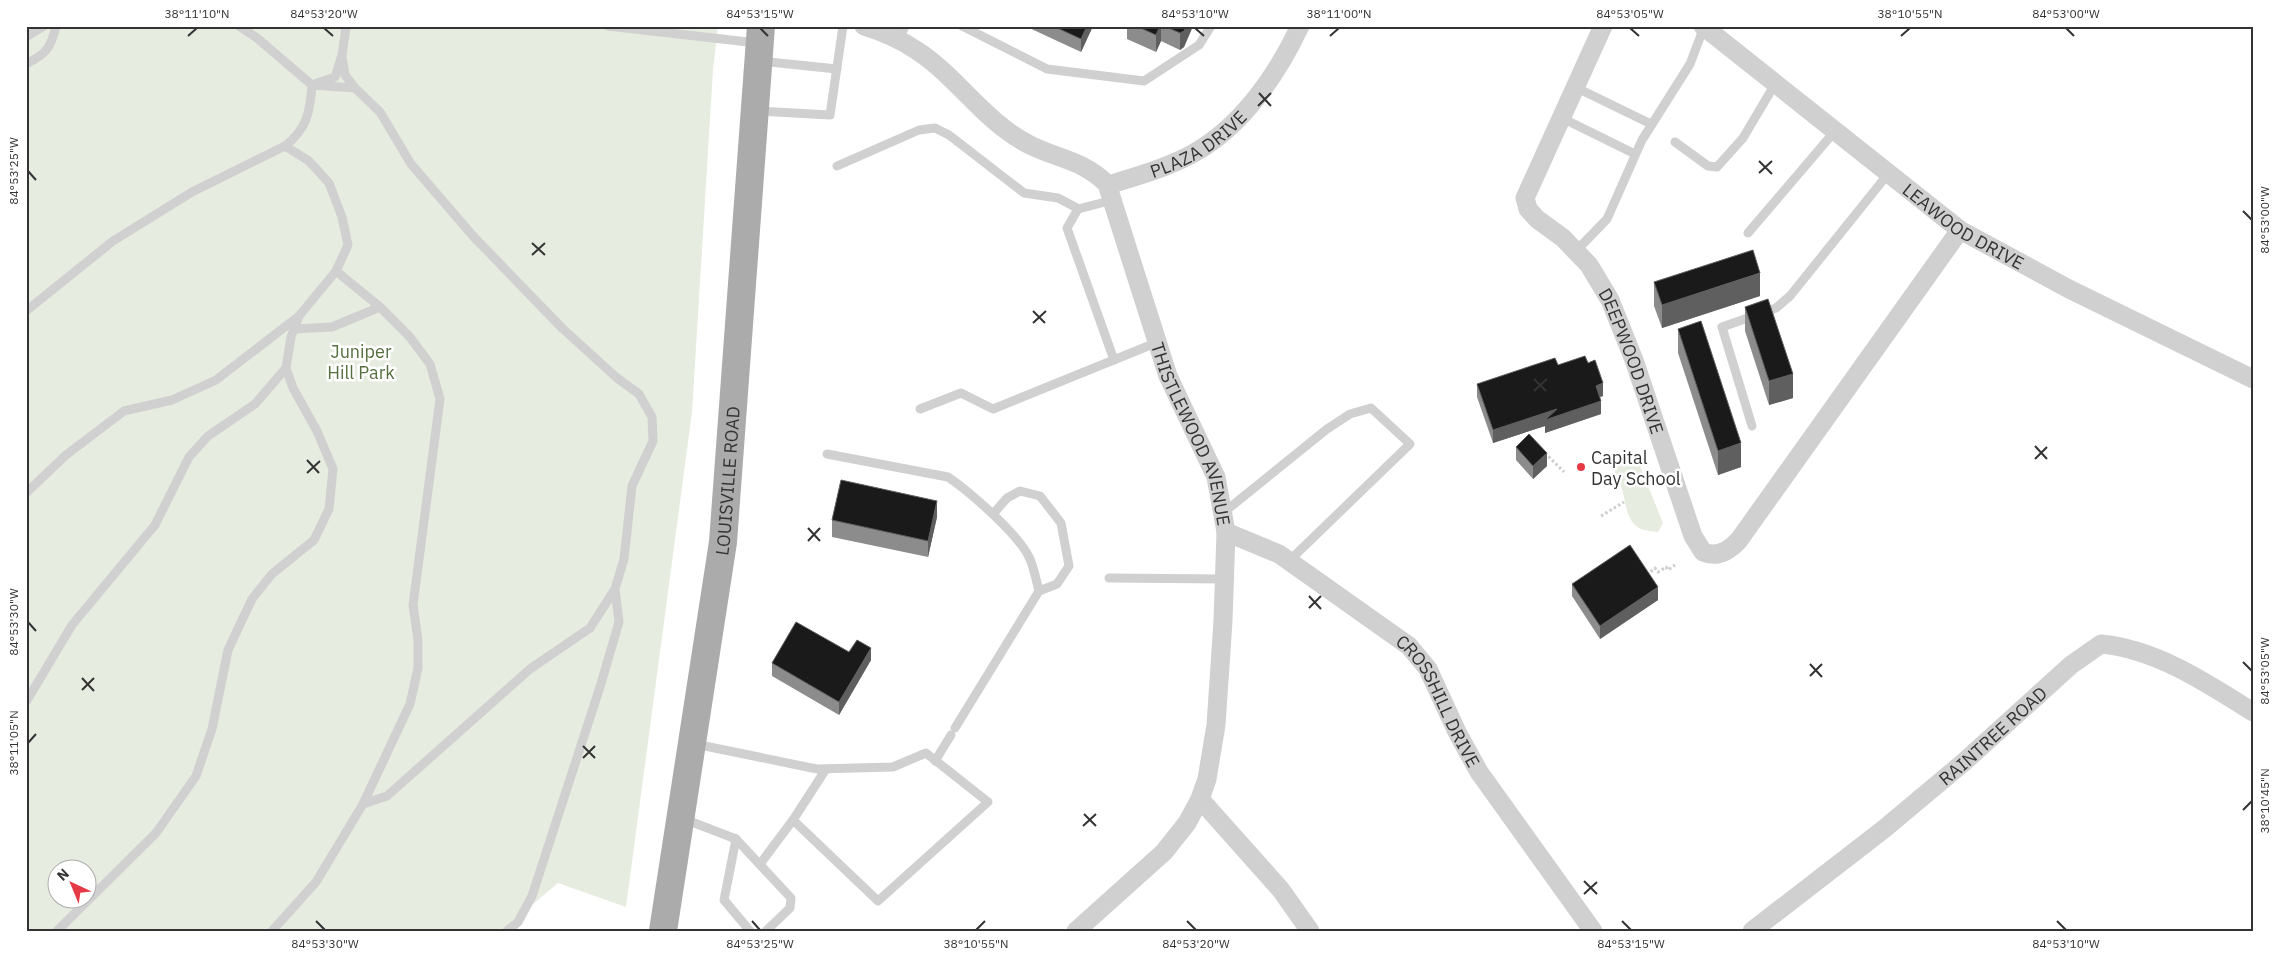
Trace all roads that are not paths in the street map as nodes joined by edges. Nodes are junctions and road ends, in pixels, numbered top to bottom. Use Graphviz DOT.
graph roads {
  1 [pos="44,26"];
  2 [pos="56,26"];
  3 [pos="239,26"];
  4 [pos="345,26"];
  5 [pos="608,26"];
  6 [pos="843,26"];
  7 [pos="864,26"];
  8 [pos="962,26"];
  9 [pos="1211,26"];
  10 [pos="1300,26"];
  11 [pos="1603,26"];
  12 [pos="1704,27"];
  13 [pos="902,33"];
  14 [pos="26,37"];
  15 [pos="759,44"];
  16 [pos="342,55"];
  17 [pos="26,64"];
  18 [pos="837,69"];
  19 [pos="1775,84"];
  20 [pos="312,85"];
  21 [pos="1575,87"];
  22 [pos="355,88"];
  23 [pos="754,111"];
  24 [pos="1562,118"];
  25 [pos="1651,124"];
  26 [pos="1835,131"];
  27 [pos="1675,142"];
  28 [pos="285,146"];
  29 [pos="1635,154"];
  30 [pos="837,166"];
  31 [pos="1888,174"];
  32 [pos="1110,192"];
  33 [pos="1079,209"];
  34 [pos="1960,230"];
  35 [pos="1748,233"];
  36 [pos="1576,251"];
  37 [pos="336,271"];
  38 [pos="380,307"];
  39 [pos="26,311"];
  40 [pos="299,316"];
  41 [pos="294,329"];
  42 [pos="1158,342"];
  43 [pos="1114,360"];
  44 [pos="286,368"];
  45 [pos="2253,379"];
  46 [pos="920,409"];
  47 [pos="1752,426"];
  48 [pos="827,454"];
  49 [pos="26,493"];
  50 [pos="1223,513"];
  51 [pos="992,514"];
  52 [pos="1226,532"];
  53 [pos="1289,561"];
  54 [pos="1109,578"];
  55 [pos="1225,579"];
  56 [pos="615,590"];
  57 [pos="1038,591"];
  58 [pos="26,702"];
  59 [pos="2253,712"];
  60 [pos="692,744"];
  61 [pos="935,760"];
  62 [pos="826,769"];
  63 [pos="1200,799"];
  64 [pos="363,804"];
  65 [pos="681,817"];
  66 [pos="793,820"];
  67 [pos="736,839"];
  68 [pos="760,864"];
  69 [pos="57,931"];
  70 [pos="272,931"];
  71 [pos="507,931"];
  72 [pos="663,931"];
  73 [pos="750,931"];
  74 [pos="766,931"];
  75 [pos="1076,931"];
  76 [pos="1310,931"];
  77 [pos="1593,931"];
  78 [pos="1752,931"];
  1 -- 14 [label="lane"];
  2 -- 17 [label="lane"];
  3 -- 20 [label="lane"];
  4 -- 16 [label="lane"];
  5 -- 15 [label="lane"];
  6 -- 18 [label="lane"];
  7 -- 13 [label="street"];
  8 -- 9 [label="lane"];
  10 -- 32 [label="street, PLAZA DRIVE"];
  11 -- 21 [label="street, DEEPWOOD DRIVE"];
  12 -- 19 [label="street, LEAWOOD DRIVE"];
  12 -- 25 [label="lane"];
  13 -- 32 [label="street"];
  15 -- 18 [label="lane"];
  15 -- 23 [label="main road, LOUISVILLE ROAD"];
  16 -- 20 [label="lane"];
  16 -- 22 [label="lane"];
  18 -- 23 [label="lane"];
  19 -- 26 [label="street, LEAWOOD DRIVE"];
  19 -- 27 [label="lane"];
  20 -- 22 [label="lane"];
  20 -- 28 [label="lane"];
  21 -- 24 [label="street, DEEPWOOD DRIVE"];
  21 -- 25 [label="lane"];
  22 -- 56 [label="lane"];
  23 -- 60 [label="main road, LOUISVILLE ROAD"];
  24 -- 29 [label="lane"];
  24 -- 36 [label="street, DEEPWOOD DRIVE"];
  25 -- 29 [label="lane"];
  26 -- 31 [label="street, LEAWOOD DRIVE"];
  26 -- 35 [label="lane"];
  28 -- 37 [label="lane"];
  28 -- 39 [label="lane"];
  29 -- 36 [label="lane"];
  30 -- 33 [label="lane"];
  31 -- 34 [label="street, LEAWOOD DRIVE"];
  31 -- 47 [label="lane"];
  32 -- 33 [label="lane"];
  32 -- 42 [label="street, THISTLEWOOD AVENUE"];
  33 -- 43 [label="lane"];
  34 -- 36 [label="street, DEEPWOOD DRIVE"];
  34 -- 45 [label="street, LEAWOOD DRIVE"];
  37 -- 38 [label="lane"];
  37 -- 40 [label="lane"];
  38 -- 41 [label="lane"];
  38 -- 64 [label="lane"];
  40 -- 41 [label="lane"];
  40 -- 49 [label="lane"];
  41 -- 44 [label="lane"];
  42 -- 43 [label="lane"];
  42 -- 50 [label="street, THISTLEWOOD AVENUE"];
  43 -- 46 [label="lane"];
  44 -- 58 [label="lane"];
  44 -- 69 [label="lane"];
  48 -- 51 [label="lane"];
  50 -- 52 [label="street, THISTLEWOOD AVENUE"];
  50 -- 53 [label="lane"];
  51 -- 57 [label="lane"];
  51 -- 57 [label="lane"];
  52 -- 53 [label="street, CROSSHILL DRIVE"];
  52 -- 55 [label="street, THISTLEWOOD AVENUE"];
  53 -- 77 [label="street, CROSSHILL DRIVE"];
  54 -- 55 [label="lane"];
  55 -- 63 [label="street, THISTLEWOOD AVENUE"];
  56 -- 64 [label="lane"];
  56 -- 71 [label="lane"];
  57 -- 61 [label="lane"];
  59 -- 78 [label="street, RAINTREE ROAD"];
  60 -- 62 [label="lane"];
  60 -- 65 [label="main road, LOUISVILLE ROAD"];
  61 -- 62 [label="lane"];
  61 -- 66 [label="lane"];
  62 -- 66 [label="lane"];
  63 -- 75 [label="street, THISTLEWOOD AVENUE"];
  63 -- 76 [label="street"];
  64 -- 70 [label="lane"];
  65 -- 67 [label="lane"];
  65 -- 72 [label="main road, LOUISVILLE ROAD"];
  66 -- 68 [label="lane"];
  67 -- 68 [label="lane"];
  67 -- 73 [label="lane"];
  68 -- 74 [label="lane"];
}
